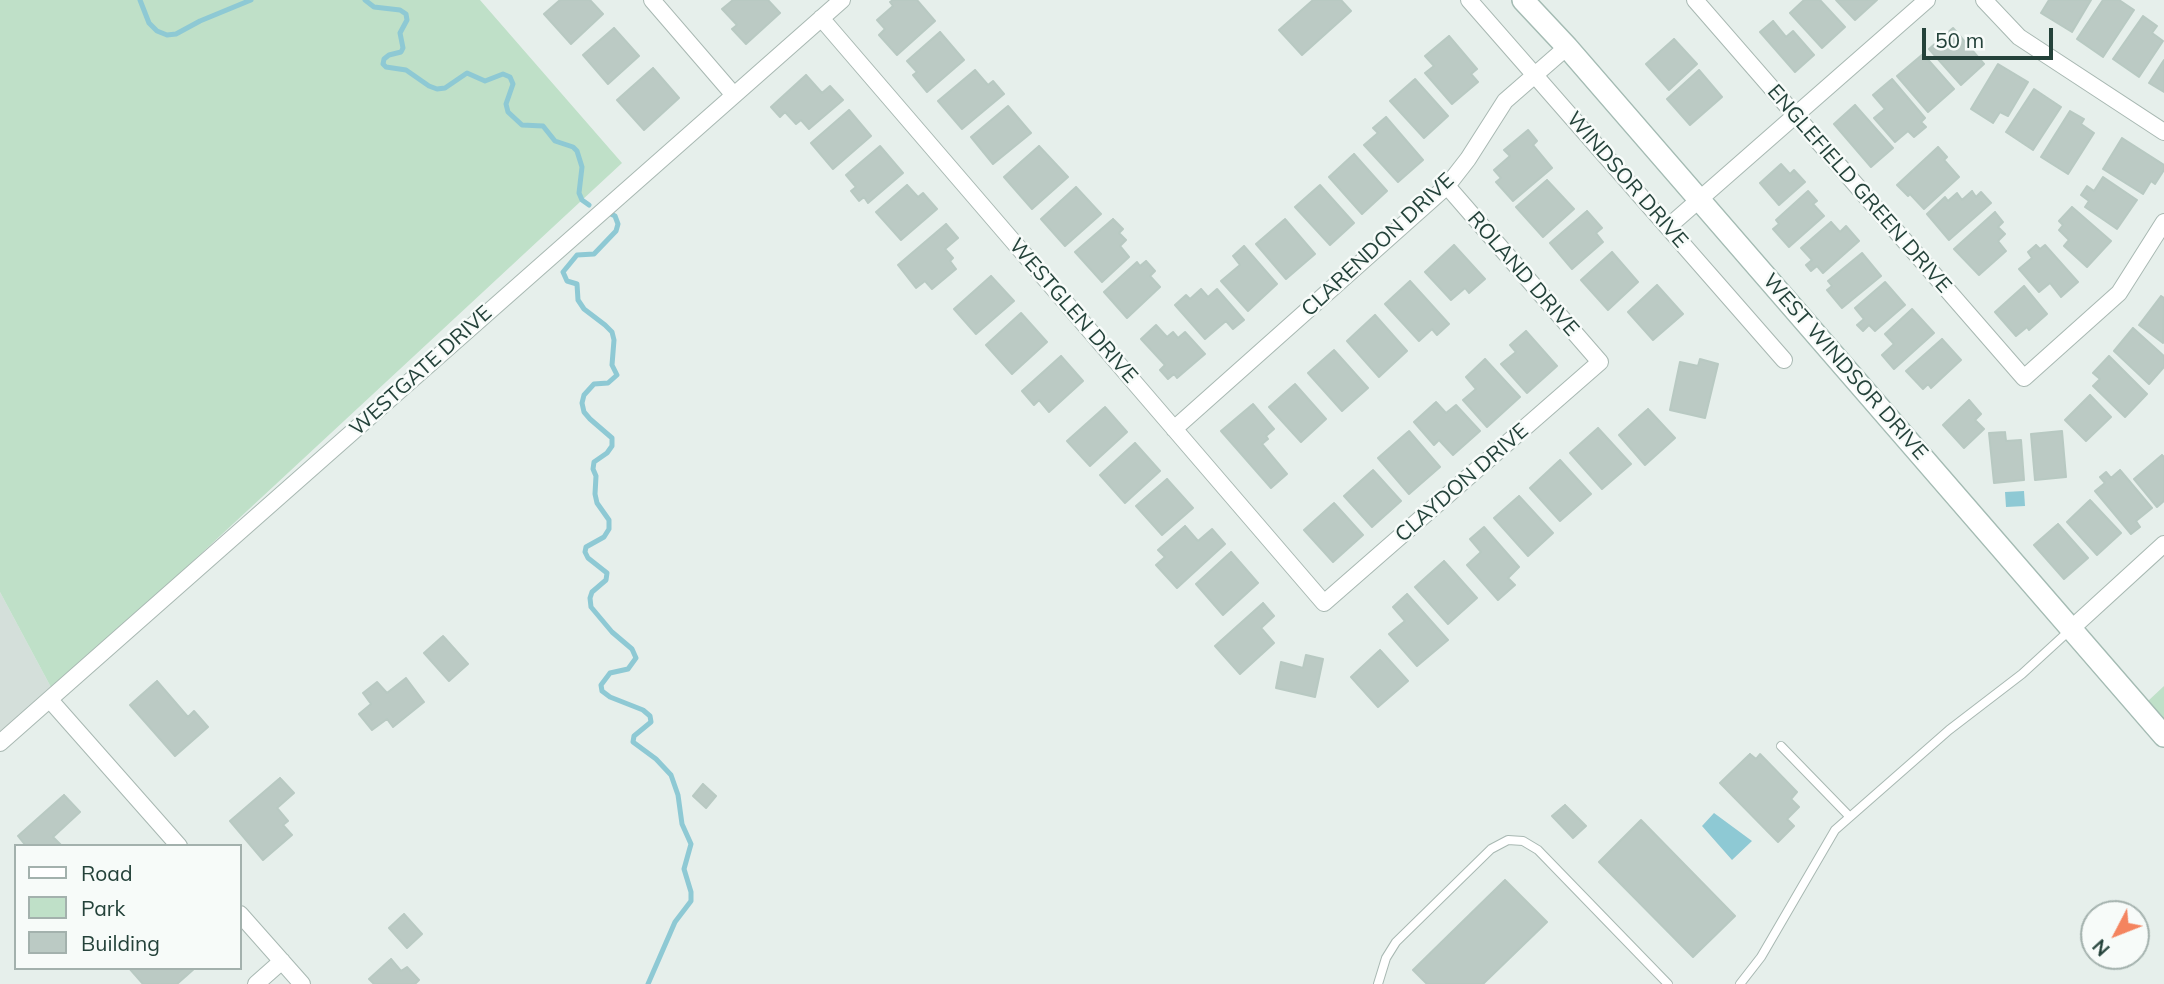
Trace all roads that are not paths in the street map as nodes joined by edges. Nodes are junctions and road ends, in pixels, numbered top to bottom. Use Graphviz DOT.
graph roads {
  1 [pos="652,0"];
  2 [pos="842,0"];
  3 [pos="1469,0"];
  4 [pos="1523,0"];
  5 [pos="1695,0"];
  6 [pos="1927,0"];
  7 [pos="1984,0"];
  8 [pos="821,18"];
  9 [pos="1567,47"];
  10 [pos="1535,74"];
  11 [pos="733,94"];
  12 [pos="1795,116"];
  13 [pos="2164,132"];
  14 [pos="1447,186"];
  15 [pos="1700,200"];
  16 [pos="2164,222"];
  17 [pos="1668,227"];
  18 [pos="1784,360"];
  19 [pos="1600,362"];
  20 [pos="1174,429"];
  21 [pos="2164,544"];
  22 [pos="1324,603"];
  23 [pos="2072,628"];
  24 [pos="50,700"];
  25 [pos="2164,736"];
  26 [pos="0,743"];
  27 [pos="1781,746"];
  28 [pos="1850,817"];
  29 [pos="177,844"];
  30 [pos="242,916"];
  31 [pos="282,961"];
  32 [pos="256,984"];
  33 [pos="302,984"];
  34 [pos="1378,984"];
  35 [pos="1668,984"];
  36 [pos="1740,984"];
  1 -- 11 [label="street"];
  2 -- 8 [label="street, WESTGATE DRIVE"];
  3 -- 10 [label="street, WINDSOR DRIVE"];
  4 -- 9 [label="street, WEST WINDSOR DRIVE"];
  5 -- 12 [label="street, ENGLEFIELD GREEN DRIVE"];
  6 -- 12 [label="street"];
  7 -- 13 [label="street"];
  8 -- 11 [label="street, WESTGATE DRIVE"];
  8 -- 20 [label="street, WESTGLEN DRIVE"];
  9 -- 10 [label="street, CLARENDON DRIVE"];
  9 -- 15 [label="street, WEST WINDSOR DRIVE"];
  10 -- 14 [label="street, CLARENDON DRIVE"];
  10 -- 17 [label="street, WINDSOR DRIVE"];
  11 -- 24 [label="street, WESTGATE DRIVE"];
  12 -- 15 [label="street"];
  12 -- 16 [label="street, ENGLEFIELD GREEN DRIVE"];
  14 -- 19 [label="street, ROLAND DRIVE"];
  14 -- 20 [label="street, CLARENDON DRIVE"];
  15 -- 17 [label="street"];
  15 -- 23 [label="street, WEST WINDSOR DRIVE"];
  17 -- 18 [label="street, WINDSOR DRIVE"];
  19 -- 22 [label="street, CLAYDON DRIVE"];
  20 -- 22 [label="street, WESTGLEN DRIVE"];
  21 -- 23 [label="street"];
  23 -- 25 [label="street, WEST WINDSOR DRIVE"];
  23 -- 28 [label="lane"];
  24 -- 26 [label="street, WESTGATE DRIVE"];
  24 -- 29 [label="street"];
  27 -- 28 [label="lane"];
  28 -- 36 [label="lane"];
  30 -- 31 [label="street"];
  31 -- 32 [label="street"];
  31 -- 33 [label="street"];
  34 -- 35 [label="lane"];
}
